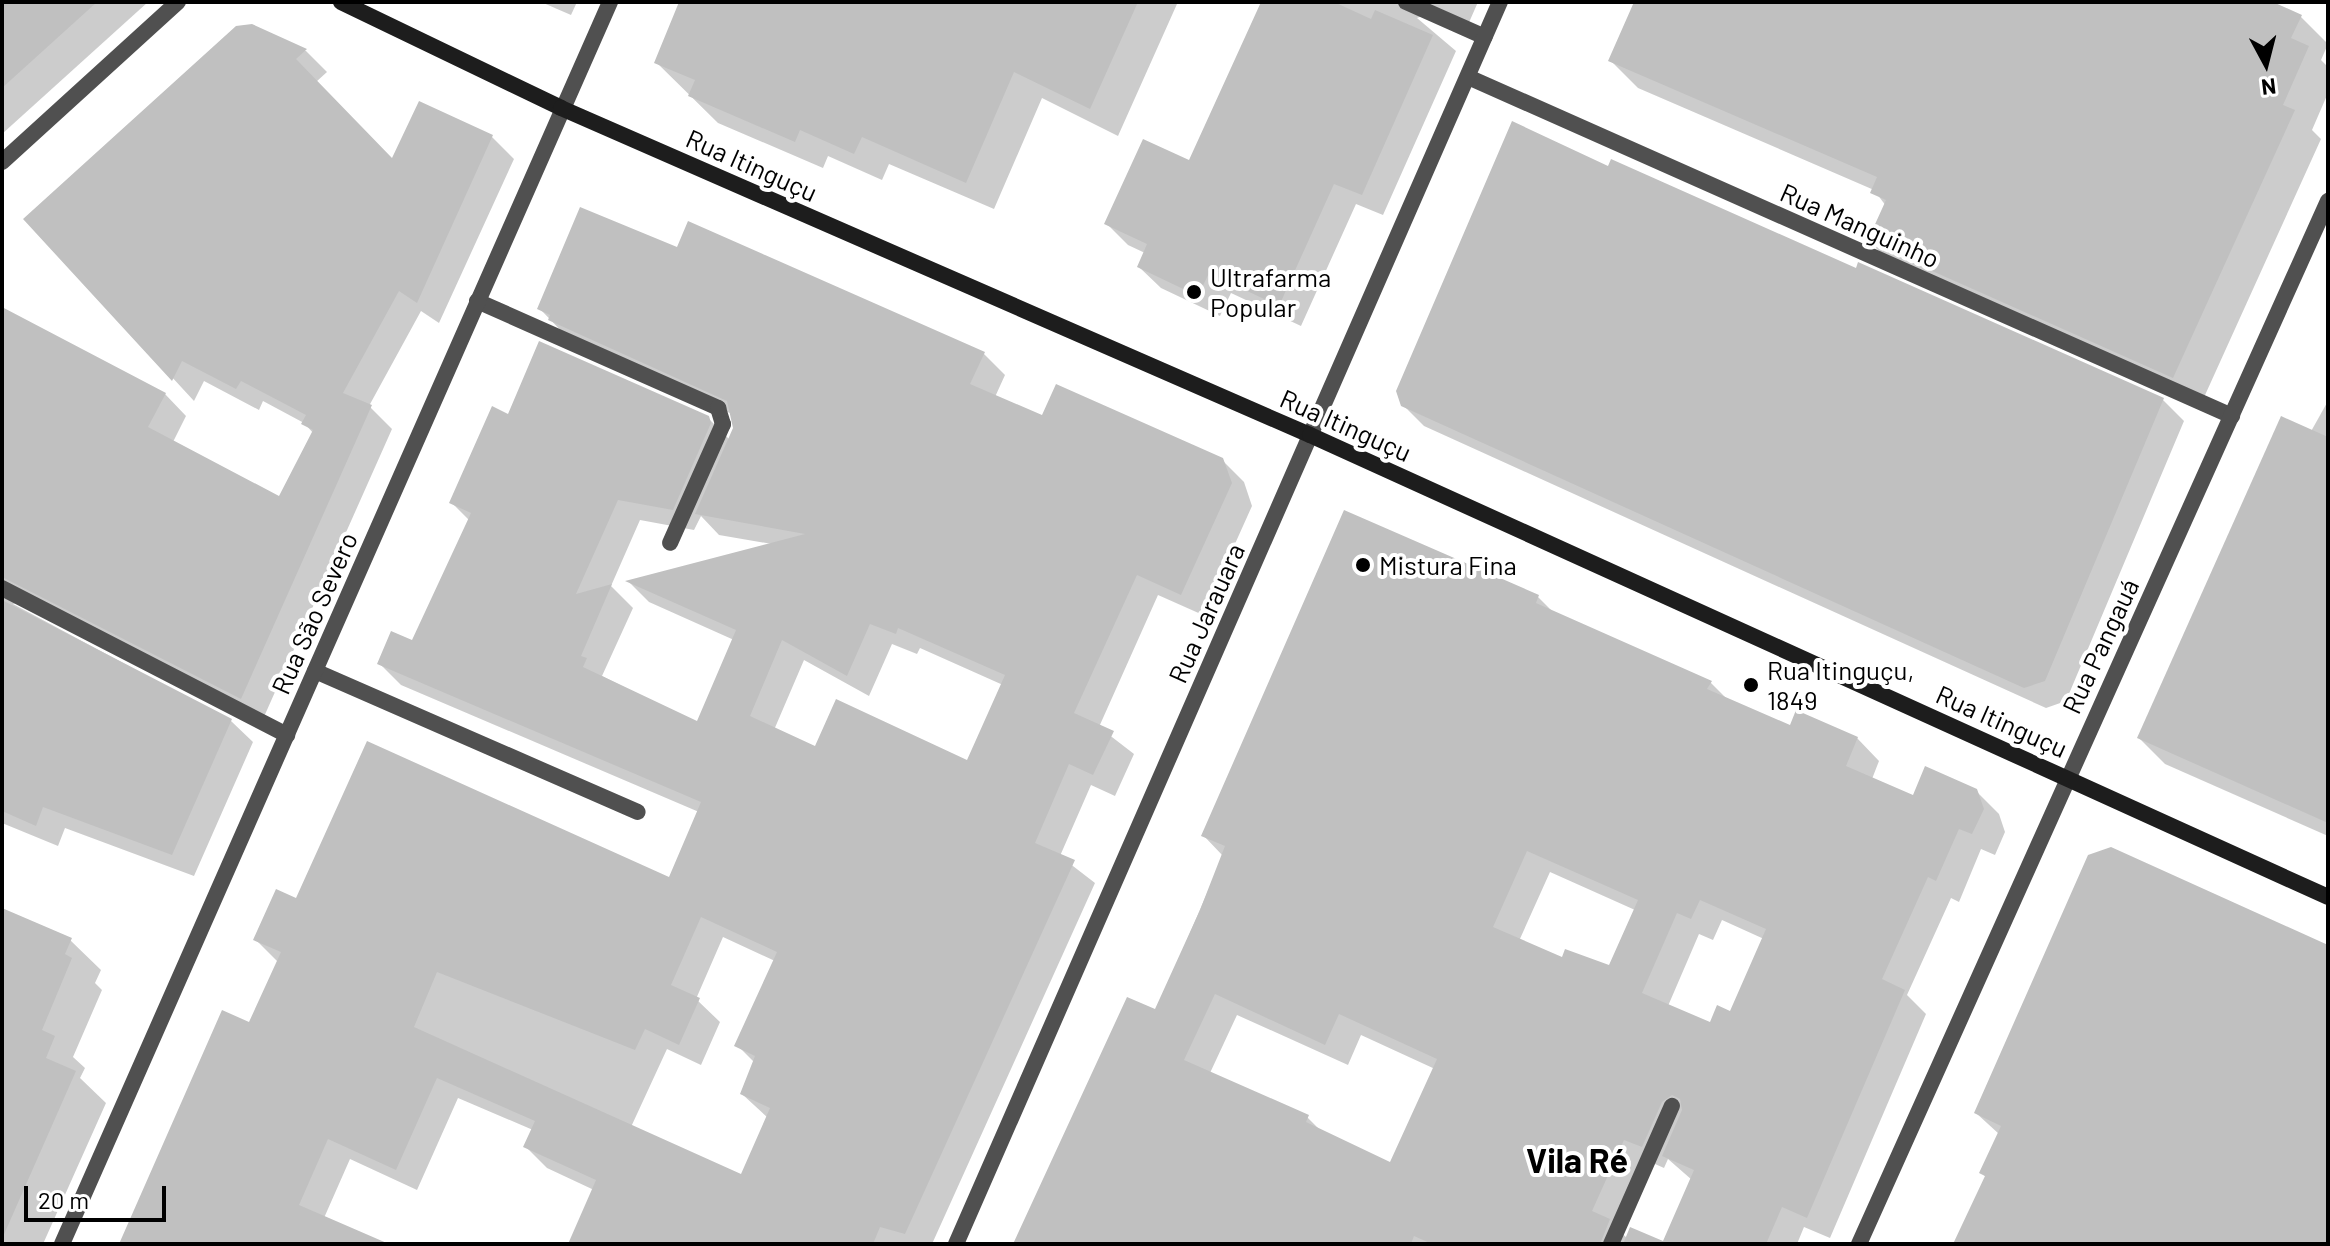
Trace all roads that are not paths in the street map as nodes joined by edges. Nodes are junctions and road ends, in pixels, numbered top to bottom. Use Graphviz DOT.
graph roads {
  1 [pos="178,2"];
  2 [pos="341,2"];
  3 [pos="610,2"];
  4 [pos="1406,2"];
  5 [pos="1500,2"];
  6 [pos="1485,37"];
  7 [pos="1468,77"];
  8 [pos="561,108"];
  9 [pos="2,162"];
  10 [pos="2328,201"];
  11 [pos="477,301"];
  12 [pos="2232,416"];
  13 [pos="1310,435"];
  14 [pos="670,543"];
  15 [pos="2,588"];
  16 [pos="315,671"];
  17 [pos="287,735"];
  18 [pos="2066,777"];
  19 [pos="637,812"];
  20 [pos="2328,897"];
  21 [pos="1672,1106"];
  22 [pos="62,1244"];
  23 [pos="956,1244"];
  24 [pos="1611,1244"];
  25 [pos="1859,1244"];
  1 -- 9 [label="street"];
  2 -- 8 [label="main road, Rua Itinguçu"];
  3 -- 8 [label="street, Rua São Severo"];
  4 -- 6 [label="street"];
  5 -- 6 [label="street, Rua Jarauara"];
  6 -- 7 [label="street, Rua Jarauara"];
  7 -- 12 [label="street, Rua Manguinho"];
  7 -- 13 [label="street, Rua Jarauara"];
  8 -- 11 [label="street, Rua São Severo"];
  8 -- 13 [label="main road, Rua Itinguçu"];
  10 -- 12 [label="street, Rua Pangauá"];
  11 -- 14 [label="street"];
  11 -- 16 [label="street, Rua São Severo"];
  12 -- 18 [label="street, Rua Pangauá"];
  13 -- 18 [label="main road, Rua Itinguçu"];
  13 -- 23 [label="street, Rua Jarauara"];
  15 -- 17 [label="street"];
  16 -- 17 [label="street, Rua São Severo"];
  16 -- 19 [label="street"];
  17 -- 22 [label="street, Rua São Severo"];
  18 -- 20 [label="main road, Rua Itinguçu"];
  18 -- 25 [label="street, Rua Pangauá"];
  21 -- 24 [label="street"];
}
